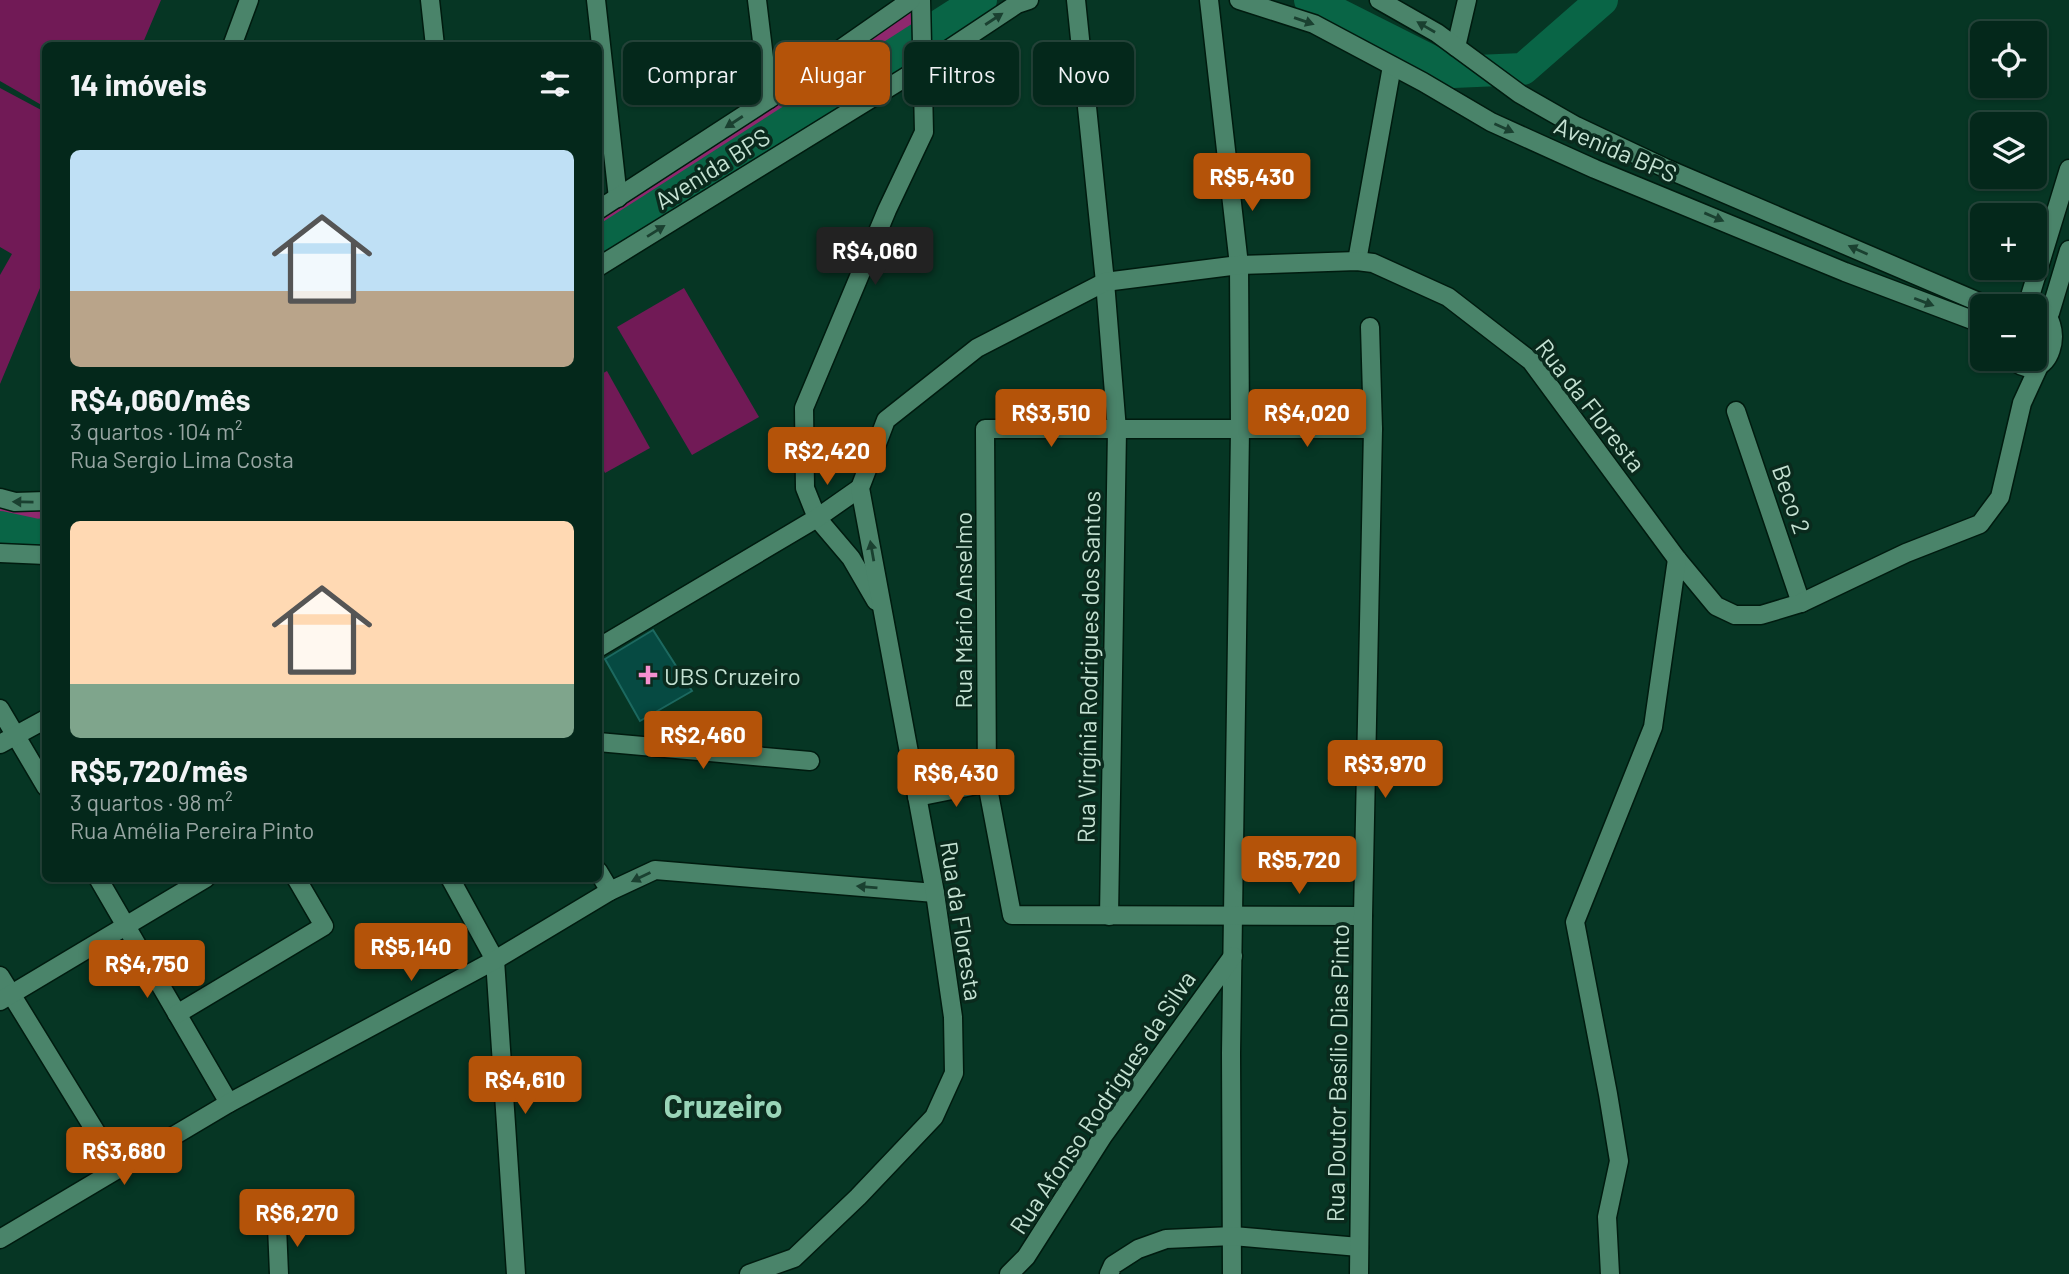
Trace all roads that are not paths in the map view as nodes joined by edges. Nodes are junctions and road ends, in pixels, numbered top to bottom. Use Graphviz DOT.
graph roads {
  1 [pos="249,0"];
  2 [pos="430,0"];
  3 [pos="596,0"];
  4 [pos="757,0"];
  5 [pos="1029,0"];
  6 [pos="1076,0"];
  7 [pos="1209,0"];
  8 [pos="1239,0"];
  9 [pos="1467,0"];
  10 [pos="918,1"];
  11 [pos="1387,2"];
  12 [pos="233,42"];
  13 [pos="435,42"];
  14 [pos="601,42"];
  15 [pos="921,42"];
  16 [pos="957,42"];
  17 [pos="1464,52"];
  18 [pos="602,54"];
  19 [pos="1392,66"];
  20 [pos="904,75"];
  21 [pos="769,99"];
  22 [pos="923,105"];
  23 [pos="2069,169"];
  24 [pos="618,198"];
  25 [pos="602,208"];
  26 [pos="2069,250"];
  27 [pos="1357,261"];
  28 [pos="602,264"];
  29 [pos="1239,265"];
  30 [pos="1105,282"];
  31 [pos="2031,294"];
  32 [pos="1970,298"];
  33 [pos="2047,301"];
  34 [pos="2047,313"];
  35 [pos="1970,319"];
  36 [pos="1370,327"];
  37 [pos="2065,333"];
  38 [pos="2047,363"];
  39 [pos="2050,363"];
  40 [pos="2016,371"];
  41 [pos="2022,403"];
  42 [pos="1736,411"];
  43 [pos="1240,429"];
  44 [pos="1373,429"];
  45 [pos="1117,430"];
  46 [pos="860,488"];
  47 [pos="0,498"];
  48 [pos="42,502"];
  49 [pos="817,518"];
  50 [pos="0,553"];
  51 [pos="42,555"];
  52 [pos="1677,559"];
  53 [pos="1801,603"];
  54 [pos="883,614"];
  55 [pos="602,646"];
  56 [pos="0,709"];
  57 [pos="42,721"];
  58 [pos="8,740"];
  59 [pos="602,742"];
  60 [pos="810,761"];
  61 [pos="42,782"];
  62 [pos="987,783"];
  63 [pos="916,797"];
  64 [pos="602,878"];
  65 [pos="101,882"];
  66 [pos="199,882"];
  67 [pos="298,882"];
  68 [pos="452,882"];
  69 [pos="610,891"];
  70 [pos="935,892"];
  71 [pos="1234,915"];
  72 [pos="1109,916"];
  73 [pos="1363,916"];
  74 [pos="126,926"];
  75 [pos="1233,956"];
  76 [pos="495,960"];
  77 [pos="0,976"];
  78 [pos="6,997"];
  79 [pos="177,1014"];
  80 [pos="229,1103"];
  81 [pos="118,1168"];
  82 [pos="278,1226"];
  83 [pos="1233,1236"];
  84 [pos="0,1239"];
  85 [pos="1359,1247"];
  86 [pos="278,1274"];
  87 [pos="516,1274"];
  88 [pos="749,1274"];
  89 [pos="1009,1274"];
  90 [pos="1109,1274"];
  91 [pos="1232,1274"];
  92 [pos="1359,1274"];
  93 [pos="1610,1274"];
  1 -- 12 [label="street"];
  2 -- 13 [label="street"];
  3 -- 14 [label="street"];
  4 -- 21 [label="street"];
  16 -- 5 [label="street, Avenida BPS, one-way"];
  6 -- 30 [label="street, Rua Virgínia Rodrigues dos Santos"];
  7 -- 29 [label="street"];
  8 -- 19 [label="street, Avenida BPS, one-way"];
  9 -- 17 [label="street"];
  10 -- 15 [label="street"];
  10 -- 21 [label="street, Avenida BPS"];
  17 -- 11 [label="street, Avenida BPS, one-way"];
  32 -- 17 [label="street, Avenida BPS, one-way"];
  18 -- 24 [label="street"];
  19 -- 27 [label="street"];
  19 -- 35 [label="street, Avenida BPS, one-way"];
  28 -- 20 [label="street, Avenida BPS, one-way"];
  21 -- 24 [label="street, Avenida BPS, one-way"];
  22 -- 49 [label="street"];
  23 -- 31 [label="street"];
  24 -- 25 [label="street, Avenida BPS"];
  26 -- 33 [label="street"];
  27 -- 29 [label="street, Rua da Floresta"];
  27 -- 52 [label="street, Rua da Floresta"];
  29 -- 30 [label="street, Rua da Floresta"];
  29 -- 43 [label="street"];
  30 -- 45 [label="street, Rua Virgínia Rodrigues dos Santos"];
  30 -- 46 [label="street, Rua da Floresta"];
  34 -- 37 [label="street"];
  36 -- 44 [label="street, Rua Doutor Basílio Dias Pinto"];
  37 -- 39 [label="street"];
  38 -- 39 [label="street"];
  39 -- 41 [label="street, Rua da Floresta"];
  40 -- 41 [label="street, Rua da Floresta"];
  41 -- 53 [label="street, Rua da Floresta"];
  42 -- 53 [label="street, Beco 2"];
  43 -- 44 [label="street"];
  43 -- 45 [label="street"];
  43 -- 71 [label="street"];
  44 -- 73 [label="street, Rua Doutor Basílio Dias Pinto"];
  45 -- 62 [label="street, Rua Mário Anselmo"];
  45 -- 72 [label="street, Rua Virgínia Rodrigues dos Santos"];
  46 -- 49 [label="street"];
  54 -- 46 [label="street, Rua da Floresta, one-way"];
  48 -- 47 [label="street, one-way"];
  49 -- 54 [label="street"];
  49 -- 55 [label="street"];
  50 -- 51 [label="street"];
  52 -- 53 [label="street, Rua da Floresta"];
  52 -- 93 [label="street"];
  54 -- 63 [label="street, Rua da Floresta"];
  56 -- 58 [label="street"];
  57 -- 58 [label="street"];
  58 -- 61 [label="street"];
  59 -- 60 [label="street"];
  62 -- 63 [label="street"];
  62 -- 72 [label="street, Rua Mário Anselmo"];
  63 -- 70 [label="street, Rua da Floresta"];
  64 -- 69 [label="street"];
  65 -- 74 [label="street"];
  66 -- 74 [label="street"];
  67 -- 79 [label="street"];
  68 -- 76 [label="street"];
  70 -- 69 [label="street, one-way"];
  69 -- 76 [label="street"];
  70 -- 88 [label="street, Rua da Floresta"];
  71 -- 72 [label="street"];
  71 -- 73 [label="street"];
  71 -- 75 [label="street"];
  73 -- 85 [label="street, Rua Doutor Basílio Dias Pinto"];
  74 -- 78 [label="street"];
  74 -- 79 [label="street"];
  75 -- 83 [label="street"];
  75 -- 89 [label="street, Rua Afonso Rodrigues da Silva"];
  76 -- 80 [label="street"];
  76 -- 87 [label="street"];
  77 -- 78 [label="street"];
  78 -- 81 [label="street"];
  79 -- 80 [label="street"];
  80 -- 81 [label="street"];
  81 -- 84 [label="street"];
  82 -- 86 [label="street"];
  83 -- 85 [label="street"];
  83 -- 90 [label="street"];
  83 -- 91 [label="street"];
  85 -- 92 [label="street, Rua Doutor Basílio Dias Pinto"];
}
